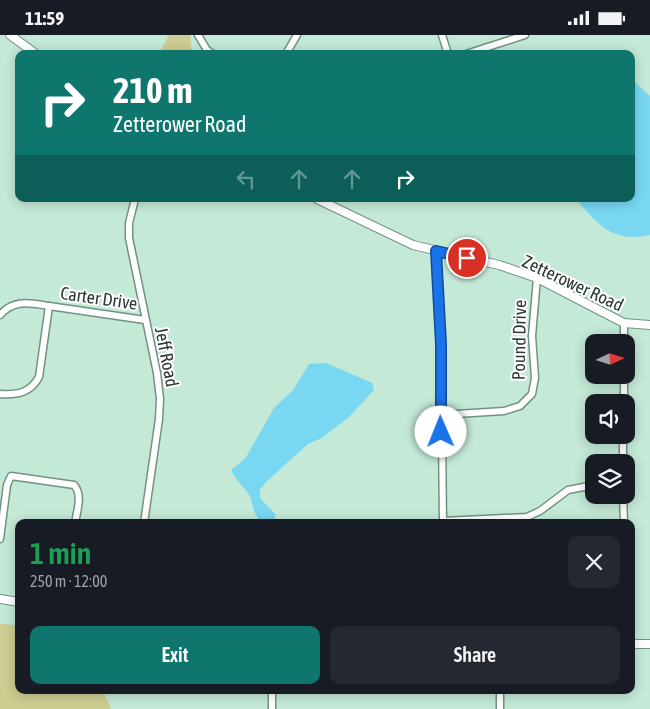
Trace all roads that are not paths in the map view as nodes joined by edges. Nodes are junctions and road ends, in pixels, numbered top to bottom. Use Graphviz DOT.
graph roads {
  1 [pos="10,35"];
  2 [pos="198,35"];
  3 [pos="297,35"];
  4 [pos="442,35"];
  5 [pos="525,35"];
  6 [pos="31,50"];
  7 [pos="207,50"];
  8 [pos="288,50"];
  9 [pos="447,50"];
  10 [pos="478,50"];
  11 [pos="134,202"];
  12 [pos="324,202"];
  13 [pos="436,251"];
  14 [pos="537,278"];
  15 [pos="50,306"];
  16 [pos="0,315"];
  17 [pos="145,320"];
  18 [pos="624,323"];
  19 [pos="650,325"];
  20 [pos="624,334"];
  21 [pos="0,394"];
  22 [pos="440,415"];
  23 [pos="585,487"];
  24 [pos="623,504"];
  25 [pos="76,519"];
  26 [pos="145,519"];
  27 [pos="443,519"];
  28 [pos="494,519"];
  29 [pos="624,519"];
  30 [pos="0,539"];
  31 [pos="0,599"];
  32 [pos="15,601"];
  33 [pos="635,644"];
  34 [pos="650,644"];
  35 [pos="272,694"];
  36 [pos="500,694"];
  37 [pos="272,709"];
  38 [pos="500,709"];
  1 -- 6 [label="street"];
  2 -- 7 [label="street"];
  3 -- 8 [label="street"];
  4 -- 9 [label="street"];
  5 -- 10 [label="street"];
  11 -- 17 [label="street, Jeff Road"];
  12 -- 13 [label="street, Zetterower Road"];
  13 -- 14 [label="street, Zetterower Road"];
  13 -- 22 [label="street"];
  14 -- 18 [label="street, Zetterower Road"];
  14 -- 22 [label="street, Pound Drive"];
  15 -- 16 [label="street, Carter Drive"];
  15 -- 17 [label="street, Carter Drive"];
  15 -- 21 [label="street, Carter Drive"];
  17 -- 26 [label="street, Jeff Road"];
  18 -- 19 [label="street, Zetterower Road"];
  18 -- 20 [label="street"];
  22 -- 27 [label="street"];
  23 -- 28 [label="street"];
  24 -- 29 [label="street"];
  25 -- 30 [label="street"];
  31 -- 32 [label="street"];
  33 -- 34 [label="street"];
  35 -- 37 [label="street"];
  36 -- 38 [label="street"];
}
